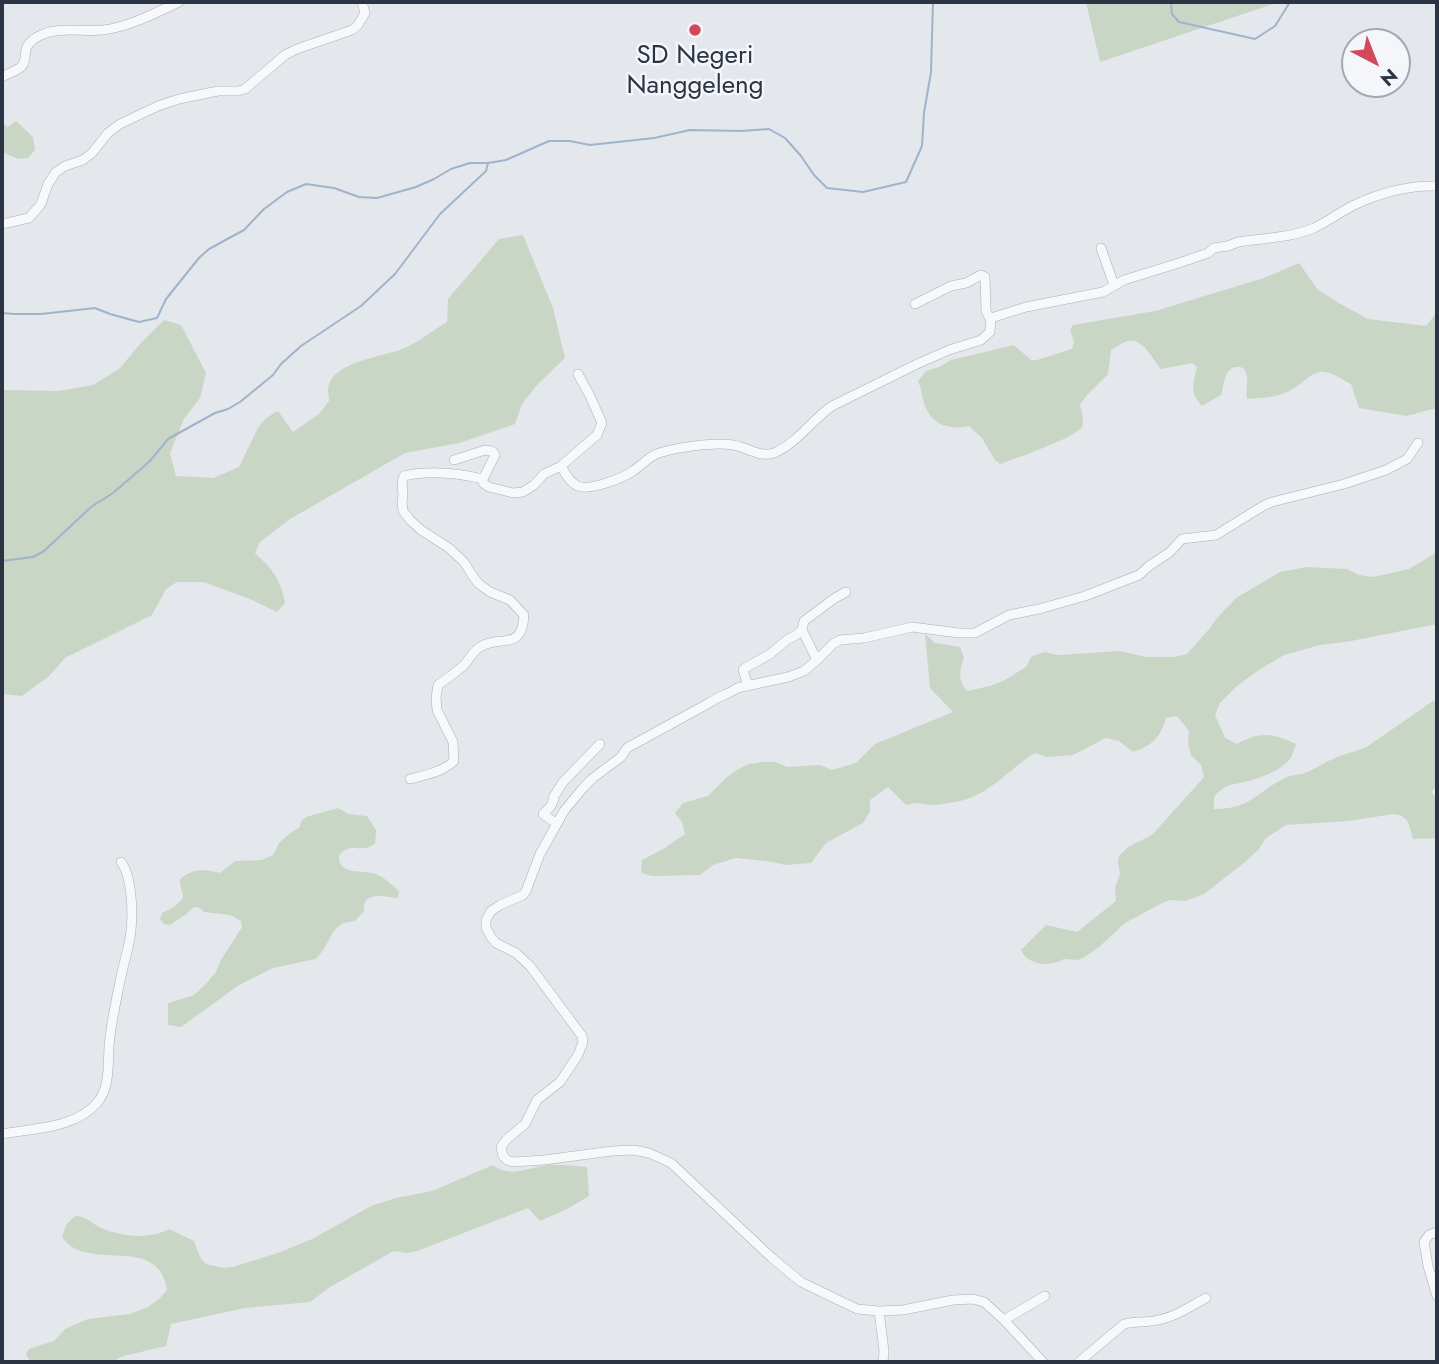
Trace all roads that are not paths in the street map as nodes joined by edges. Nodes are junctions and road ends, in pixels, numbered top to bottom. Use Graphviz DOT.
graph roads {
  1 [pos="179,2"];
  2 [pos="362,2"];
  3 [pos="2,69"];
  4 [pos="15,70"];
  5 [pos="2,77"];
  6 [pos="1437,186"];
  7 [pos="2,224"];
  8 [pos="1101,248"];
  9 [pos="1114,285"];
  10 [pos="915,304"];
  11 [pos="990,319"];
  12 [pos="578,374"];
  13 [pos="1418,443"];
  14 [pos="454,460"];
  15 [pos="561,466"];
  16 [pos="483,479"];
  17 [pos="846,592"];
  18 [pos="802,630"];
  19 [pos="817,660"];
  20 [pos="748,686"];
  21 [pos="600,744"];
  22 [pos="410,779"];
  23 [pos="557,824"];
  24 [pos="121,862"];
  25 [pos="2,1134"];
  26 [pos="1437,1232"];
  27 [pos="1045,1296"];
  28 [pos="1437,1296"];
  29 [pos="1206,1298"];
  30 [pos="879,1311"];
  31 [pos="1004,1320"];
  32 [pos="883,1362"];
  33 [pos="1043,1362"];
  34 [pos="1079,1362"];
  1 -- 4 [label="street"];
  2 -- 7 [label="street"];
  3 -- 4 [label="street"];
  4 -- 5 [label="street"];
  6 -- 9 [label="street"];
  8 -- 9 [label="street"];
  9 -- 11 [label="street"];
  10 -- 11 [label="street"];
  11 -- 15 [label="street"];
  12 -- 15 [label="street"];
  13 -- 19 [label="street"];
  14 -- 16 [label="street"];
  15 -- 16 [label="street"];
  16 -- 22 [label="street"];
  17 -- 18 [label="street"];
  18 -- 19 [label="street"];
  18 -- 20 [label="street"];
  19 -- 20 [label="street"];
  20 -- 23 [label="street"];
  21 -- 23 [label="street"];
  23 -- 30 [label="street"];
  24 -- 25 [label="street"];
  26 -- 28 [label="street"];
  27 -- 31 [label="street"];
  29 -- 34 [label="street"];
  30 -- 31 [label="street"];
  30 -- 32 [label="street"];
  31 -- 33 [label="street"];
}
